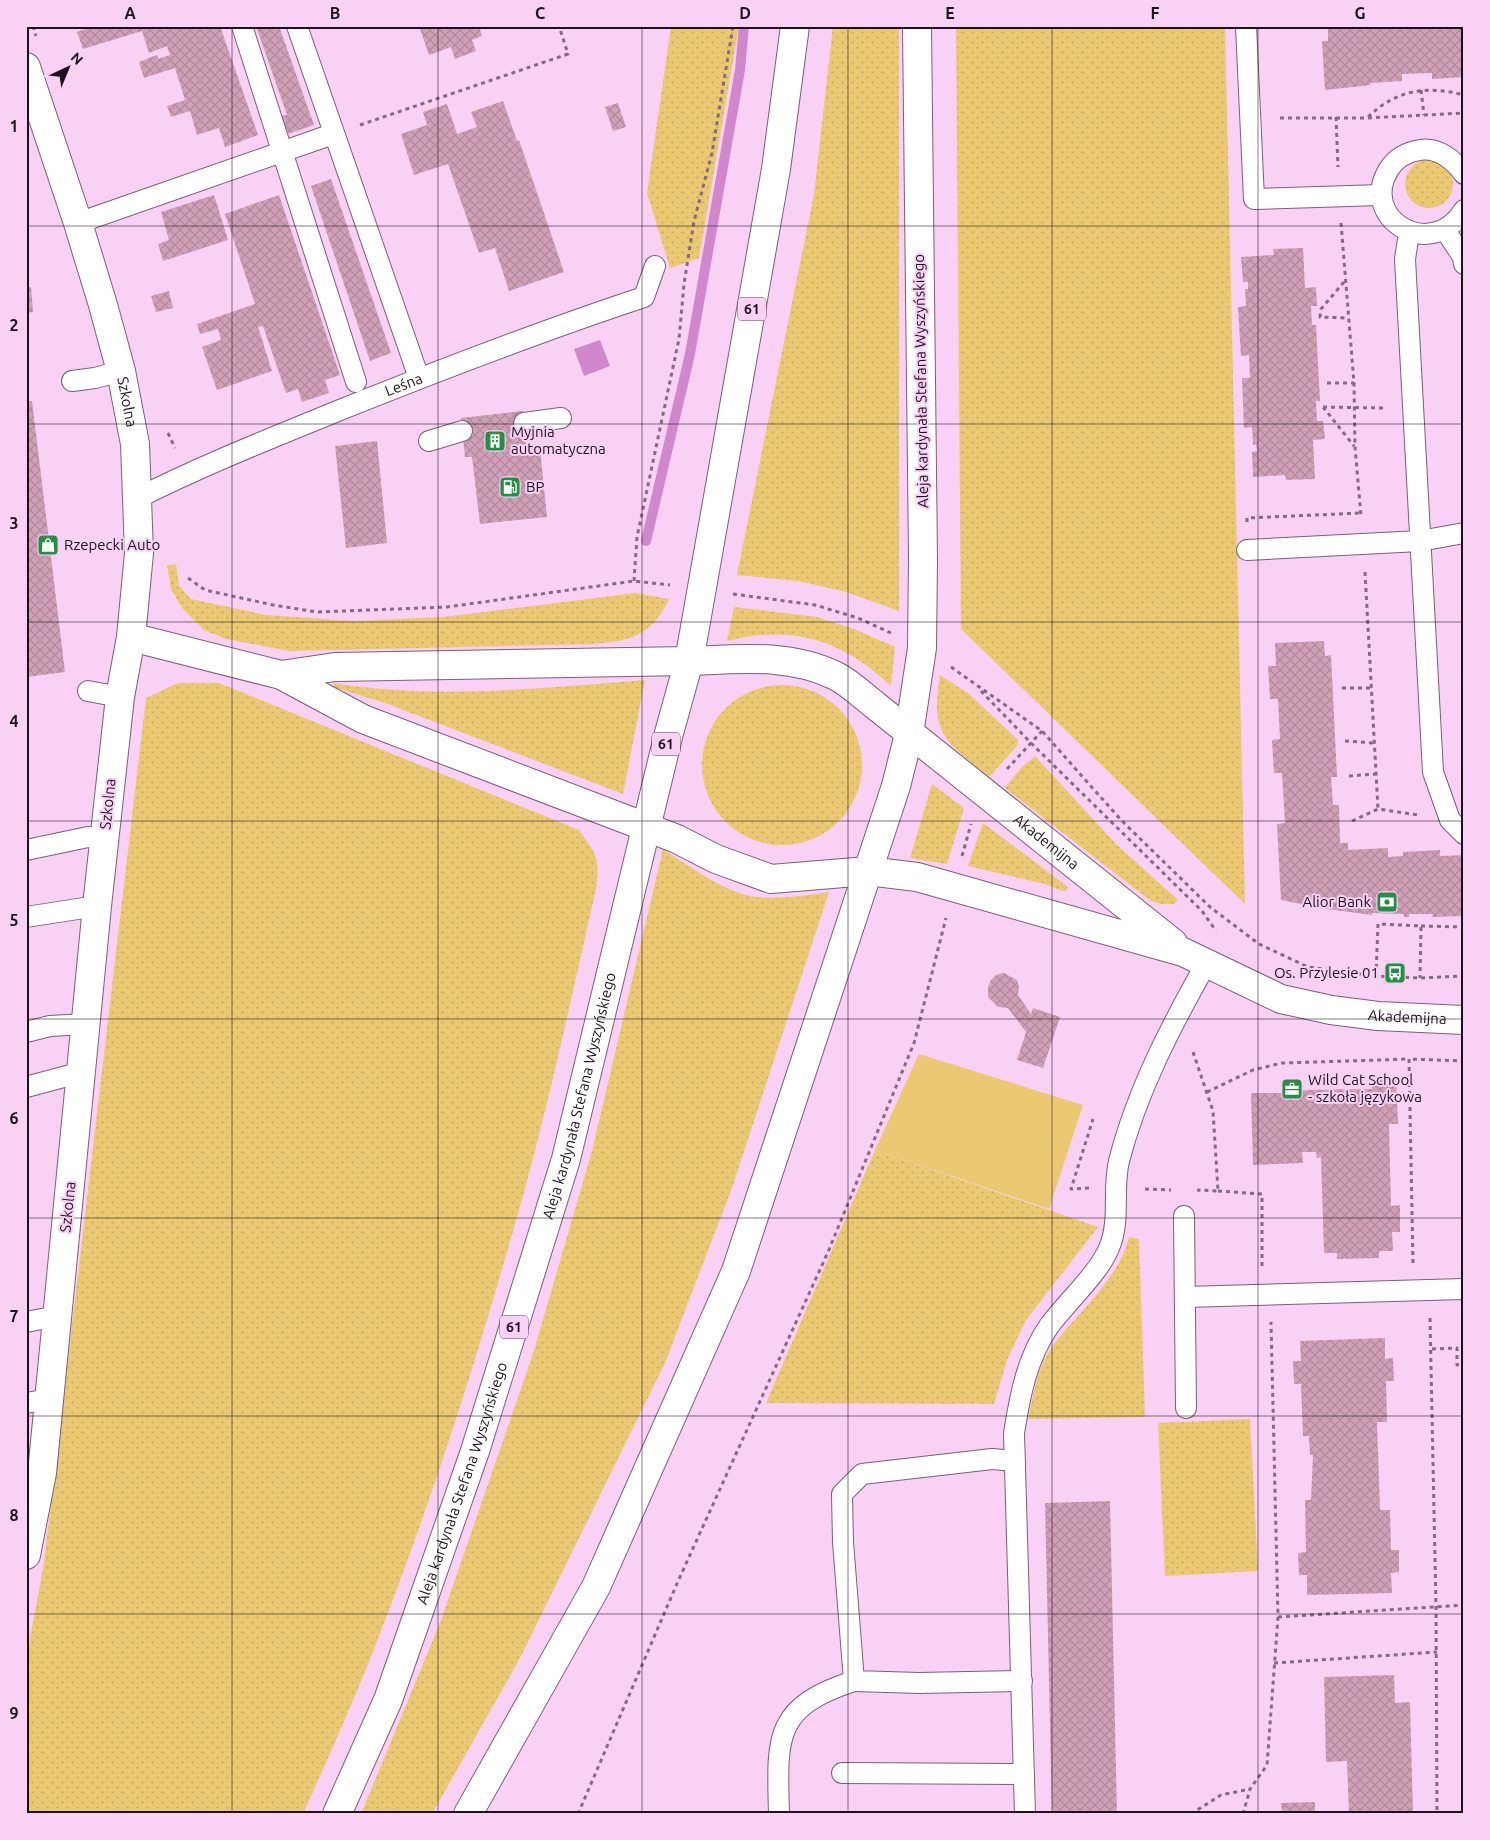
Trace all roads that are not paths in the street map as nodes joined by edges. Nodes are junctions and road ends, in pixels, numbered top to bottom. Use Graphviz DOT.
graph roads {
  1 [pos="242,26"];
  2 [pos="297,26"];
  3 [pos="795,26"];
  4 [pos="917,26"];
  5 [pos="1246,26"];
  6 [pos="26,67"];
  7 [pos="334,134"];
  8 [pos="282,153"];
  9 [pos="1464,174"];
  10 [pos="1381,195"];
  11 [pos="1464,210"];
  12 [pos="78,223"];
  13 [pos="1445,230"];
  14 [pos="1409,233"];
  15 [pos="1464,264"];
  16 [pos="654,266"];
  17 [pos="121,372"];
  18 [pos="420,378"];
  19 [pos="72,380"];
  20 [pos="356,382"];
  21 [pos="561,418"];
  22 [pos="524,423"];
  23 [pos="462,431"];
  24 [pos="429,441"];
  25 [pos="138,498"];
  26 [pos="1464,533"];
  27 [pos="1420,541"];
  28 [pos="1247,550"];
  29 [pos="131,637"];
  30 [pos="689,661"];
  31 [pos="281,675"];
  32 [pos="88,691"];
  33 [pos="120,697"];
  34 [pos="910,734"];
  35 [pos="646,827"];
  36 [pos="1464,834"];
  37 [pos="104,838"];
  38 [pos="26,850"];
  39 [pos="868,871"];
  40 [pos="97,906"];
  41 [pos="26,917"];
  42 [pos="1195,958"];
  43 [pos="1464,1020"];
  44 [pos="86,1024"];
  45 [pos="26,1032"];
  46 [pos="82,1072"];
  47 [pos="26,1087"];
  48 [pos="1184,1216"];
  49 [pos="1464,1289"];
  50 [pos="1185,1297"];
  51 [pos="57,1316"];
  52 [pos="26,1322"];
  53 [pos="37,1401"];
  54 [pos="1186,1408"];
  55 [pos="1015,1461"];
  56 [pos="26,1554"];
  57 [pos="854,1681"];
  58 [pos="1022,1681"];
  59 [pos="842,1773"];
  60 [pos="1024,1774"];
  61 [pos="337,1814"];
  62 [pos="468,1814"];
  63 [pos="779,1814"];
  64 [pos="1025,1814"];
  1 -- 8 [label="lane"];
  2 -- 7 [label="lane"];
  3 -- 30 [label="street, 61"];
  4 -- 34 [label="street, Aleja kardynała Stefana Wyszyńskiego"];
  5 -- 10 [label="lane"];
  6 -- 12 [label="street, Szkolna"];
  7 -- 8 [label="lane"];
  7 -- 18 [label="lane"];
  8 -- 12 [label="lane"];
  8 -- 20 [label="lane"];
  9 -- 10 [label="lane"];
  10 -- 14 [label="lane"];
  11 -- 13 [label="lane"];
  12 -- 17 [label="street, Szkolna"];
  13 -- 14 [label="lane"];
  13 -- 15 [label="lane"];
  14 -- 27 [label="lane"];
  16 -- 18 [label="lane, Leśna"];
  17 -- 19 [label="lane"];
  17 -- 25 [label="street, Szkolna"];
  18 -- 25 [label="lane, Leśna"];
  21 -- 22 [label="lane"];
  23 -- 24 [label="lane"];
  25 -- 29 [label="street, Szkolna"];
  26 -- 27 [label="lane"];
  27 -- 28 [label="lane"];
  27 -- 36 [label="lane"];
  29 -- 31 [label="street"];
  29 -- 33 [label="street, Szkolna"];
  30 -- 31 [label="street, Akademijna"];
  30 -- 34 [label="street, Akademijna"];
  30 -- 35 [label="street, 61"];
  31 -- 35 [label="street, Akademijna"];
  32 -- 33 [label="lane"];
  33 -- 37 [label="street, Szkolna"];
  34 -- 39 [label="street, Aleja kardynała Stefana Wyszyńskiego"];
  34 -- 42 [label="street, Akademijna"];
  35 -- 39 [label="street, Akademijna"];
  35 -- 61 [label="street, Aleja kardynała Stefana Wyszyńskiego / 61"];
  37 -- 38 [label="lane"];
  37 -- 40 [label="street, Szkolna"];
  39 -- 42 [label="street, Akademijna"];
  39 -- 62 [label="street"];
  40 -- 41 [label="lane"];
  40 -- 44 [label="street, Szkolna"];
  42 -- 43 [label="street, Akademijna"];
  42 -- 55 [label="lane"];
  44 -- 45 [label="lane"];
  44 -- 46 [label="street, Szkolna"];
  46 -- 47 [label="lane"];
  46 -- 51 [label="street, Szkolna"];
  48 -- 50 [label="lane"];
  49 -- 50 [label="lane"];
  50 -- 54 [label="lane"];
  51 -- 52 [label="lane"];
  51 -- 53 [label="street, Szkolna"];
  53 -- 56 [label="street, Szkolna"];
  55 -- 57 [label="lane"];
  55 -- 58 [label="lane"];
  57 -- 58 [label="lane"];
  57 -- 63 [label="lane"];
  58 -- 60 [label="lane"];
  59 -- 60 [label="lane"];
  60 -- 64 [label="lane"];
}
